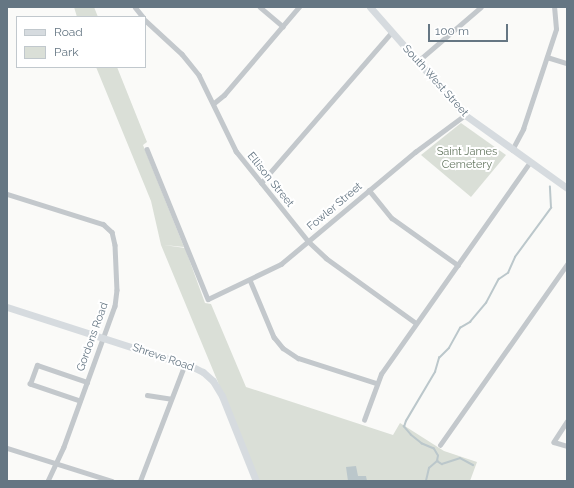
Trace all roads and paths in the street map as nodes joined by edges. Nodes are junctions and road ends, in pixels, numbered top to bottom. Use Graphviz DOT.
graph roads {
  1 [pos="135,7"];
  2 [pos="260,7"];
  3 [pos="299,7"];
  4 [pos="370,7"];
  5 [pos="481,7"];
  6 [pos="554,7"];
  7 [pos="141,16"];
  8 [pos="146,21"];
  9 [pos="283,26"];
  10 [pos="392,32"];
  11 [pos="547,57"];
  12 [pos="418,62"];
  13 [pos="567,63"];
  14 [pos="214,103"];
  15 [pos="465,115"];
  16 [pos="147,149"];
  17 [pos="512,150"];
  18 [pos="530,162"];
  19 [pos="261,183"];
  20 [pos="567,188"];
  21 [pos="370,190"];
  22 [pos="7,194"];
  23 [pos="308,241"];
  24 [pos="567,264"];
  25 [pos="458,265"];
  26 [pos="250,280"];
  27 [pos="7,307"];
  28 [pos="416,323"];
  29 [pos="103,339"];
  30 [pos="185,364"];
  31 [pos="87,382"];
  32 [pos="376,383"];
  33 [pos="147,395"];
  34 [pos="171,399"];
  35 [pos="80,401"];
  36 [pos="364,420"];
  37 [pos="567,422"];
  38 [pos="440,445"];
  39 [pos="567,446"];
  40 [pos="7,448"];
  41 [pos="55,464"];
  42 [pos="48,481"];
  43 [pos="112,481"];
  44 [pos="140,481"];
  45 [pos="256,481"];
  1 -- 7 [label="street"];
  2 -- 9 [label="street"];
  3 -- 9 [label="street"];
  4 -- 10 [label="main road, South West Street"];
  5 -- 12 [label="street"];
  6 -- 11 [label="street"];
  8 -- 14 [label="street, Ellison Street"];
  9 -- 14 [label="street"];
  10 -- 12 [label="main road, South West Street"];
  10 -- 19 [label="street"];
  11 -- 13 [label="street"];
  11 -- 17 [label="street"];
  12 -- 15 [label="main road, South West Street"];
  14 -- 19 [label="street, Ellison Street"];
  15 -- 17 [label="main road, South West Street"];
  15 -- 21 [label="street, Fowler Street"];
  16 -- 26 [label="street, Fowler Street"];
  17 -- 18 [label="main road, South West Street"];
  18 -- 20 [label="main road, South West Street"];
  18 -- 25 [label="street"];
  19 -- 23 [label="street, Ellison Street"];
  21 -- 23 [label="street, Fowler Street"];
  21 -- 25 [label="street"];
  22 -- 29 [label="street, Gordons Road"];
  23 -- 26 [label="street, Fowler Street"];
  23 -- 28 [label="street, Ellison Street"];
  24 -- 38 [label="street"];
  25 -- 28 [label="street"];
  26 -- 32 [label="street"];
  27 -- 29 [label="main road, Shreve Road"];
  28 -- 32 [label="street"];
  29 -- 30 [label="main road, Shreve Road"];
  29 -- 31 [label="street, Gordons Road"];
  30 -- 34 [label="street"];
  30 -- 45 [label="main road, Shreve Road"];
  31 -- 35 [label="street, Gordons Road"];
  31 -- 35 [label="street"];
  32 -- 36 [label="street"];
  33 -- 34 [label="street"];
  34 -- 44 [label="street"];
  35 -- 41 [label="street, Gordons Road"];
  37 -- 39 [label="street"];
  40 -- 41 [label="street"];
  41 -- 42 [label="street, Gordons Road"];
  41 -- 43 [label="street"];
}
